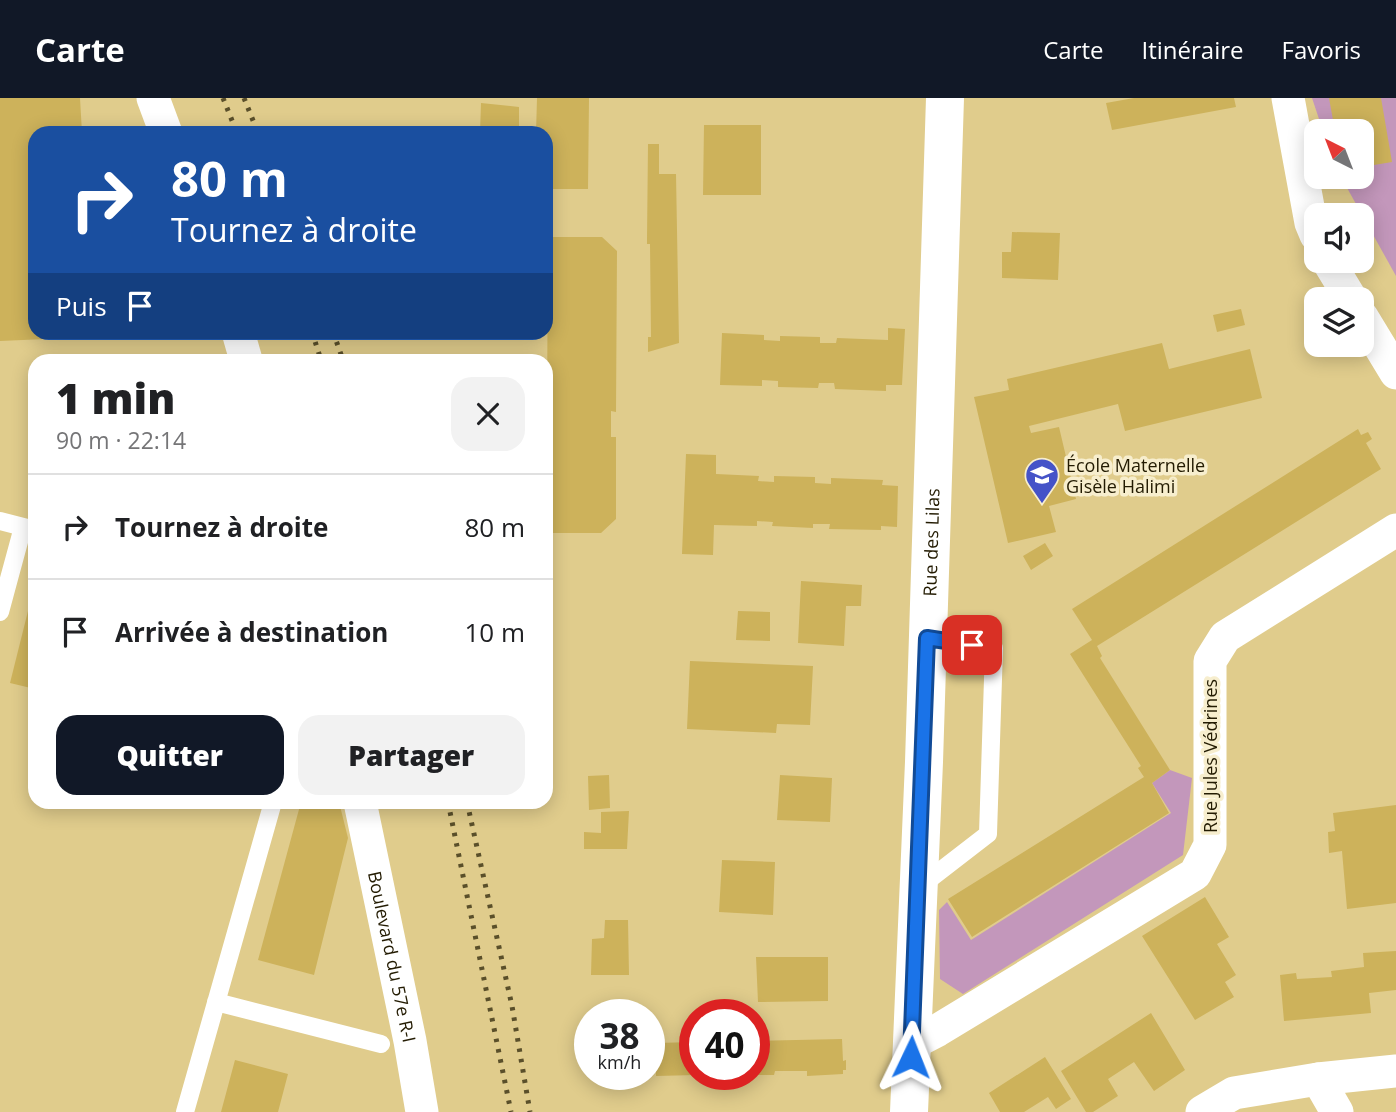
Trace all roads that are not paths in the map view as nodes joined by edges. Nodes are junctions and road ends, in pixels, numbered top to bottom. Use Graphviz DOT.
graph roads {
  1 [pos="153,98"];
  2 [pos="945,98"];
  3 [pos="1288,98"];
  4 [pos="163,126"];
  5 [pos="1307,203"];
  6 [pos="1374,337"];
  7 [pos="1396,373"];
  8 [pos="0,521"];
  9 [pos="28,528"];
  10 [pos="1396,530"];
  11 [pos="28,531"];
  12 [pos="0,612"];
  13 [pos="927,638"];
  14 [pos="271,809"];
  15 [pos="361,809"];
  16 [pos="919,887"];
  17 [pos="216,1002"];
  18 [pos="381,1044"];
  19 [pos="912,1044"];
  20 [pos="1396,1071"];
  21 [pos="1318,1079"];
  22 [pos="185,1112"];
  23 [pos="422,1112"];
  24 [pos="909,1112"];
  25 [pos="1202,1112"];
  26 [pos="1337,1112"];
  1 -- 4 [label="street"];
  2 -- 13 [label="street, Rue des Lilas"];
  3 -- 5 [label="street"];
  6 -- 7 [label="street"];
  8 -- 9 [label="lane"];
  10 -- 19 [label="street, Rue Jules Védrines"];
  11 -- 12 [label="lane"];
  13 -- 16 [label="street, Rue des Lilas"];
  13 -- 16 [label="lane"];
  14 -- 17 [label="lane"];
  15 -- 23 [label="street, Boulevard du 57e R-I"];
  16 -- 19 [label="street, Rue des Lilas"];
  17 -- 18 [label="lane"];
  17 -- 22 [label="lane"];
  19 -- 24 [label="street, Rue des Lilas"];
  20 -- 21 [label="street"];
  21 -- 25 [label="street"];
  21 -- 26 [label="street"];
}
